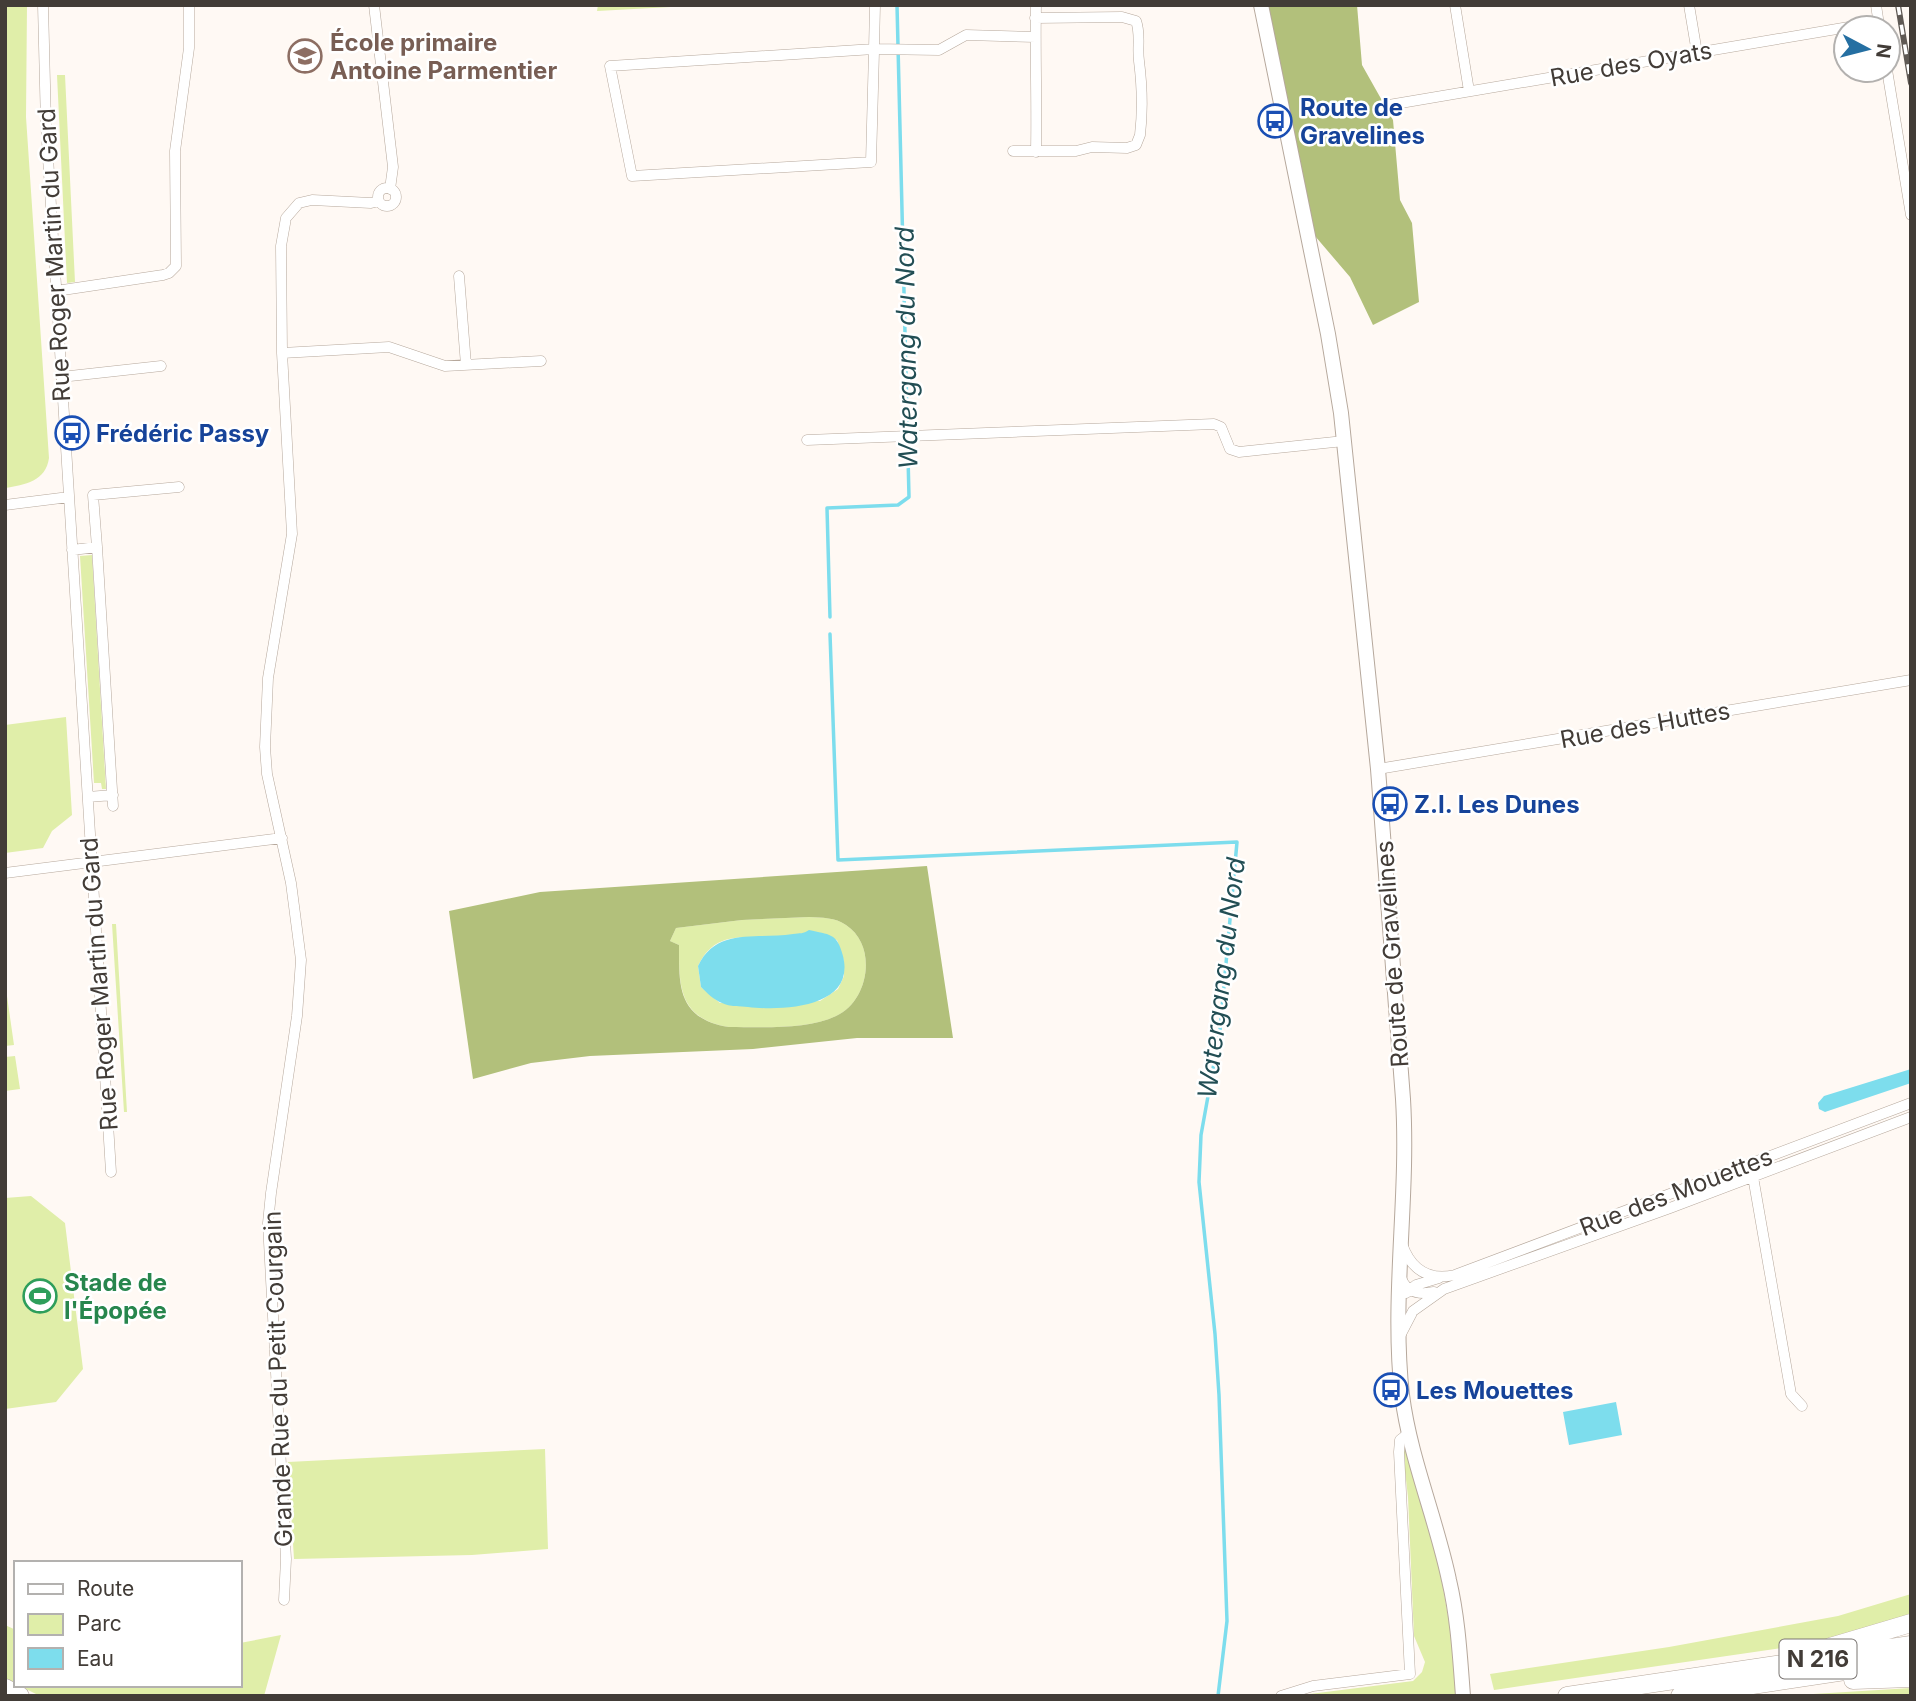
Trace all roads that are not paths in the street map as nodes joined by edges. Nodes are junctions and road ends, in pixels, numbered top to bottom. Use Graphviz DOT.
graph roads {
  1 [pos="43,5"];
  2 [pos="189,5"];
  3 [pos="374,5"];
  4 [pos="875,5"];
  5 [pos="1035,5"];
  6 [pos="1261,5"];
  7 [pos="1455,5"];
  8 [pos="1689,5"];
  9 [pos="1035,18"];
  10 [pos="1832,32"];
  11 [pos="1035,37"];
  12 [pos="874,49"];
  13 [pos="1697,53"];
  14 [pos="1889,84"];
  15 [pos="1469,91"];
  16 [pos="1383,106"];
  17 [pos="1013,151"];
  18 [pos="1036,152"];
  19 [pos="1911,215"];
  20 [pos="459,276"];
  21 [pos="56,291"];
  22 [pos="282,354"];
  23 [pos="541,360"];
  24 [pos="466,365"];
  25 [pos="161,366"];
  26 [pos="61,377"];
  27 [pos="807,440"];
  28 [pos="1345,441"];
  29 [pos="180,486"];
  30 [pos="69,497"];
  31 [pos="5,505"];
  32 [pos="97,547"];
  33 [pos="72,550"];
  34 [pos="1911,680"];
  35 [pos="1378,769"];
  36 [pos="113,795"];
  37 [pos="88,797"];
  38 [pos="113,806"];
  39 [pos="282,838"];
  40 [pos="91,862"];
  41 [pos="5,873"];
  42 [pos="1911,1103"];
  43 [pos="1911,1117"];
  44 [pos="1750,1164"];
  45 [pos="111,1172"];
  46 [pos="1754,1176"];
  47 [pos="1400,1238"];
  48 [pos="1399,1271"];
  49 [pos="1439,1278"];
  50 [pos="1444,1289"];
  51 [pos="1409,1290"];
  52 [pos="1398,1307"];
  53 [pos="1398,1341"];
  54 [pos="1802,1406"];
  55 [pos="1409,1433"];
  56 [pos="284,1600"];
  57 [pos="1911,1623"];
  58 [pos="1911,1645"];
  59 [pos="1911,1661"];
  60 [pos="1725,1672"];
  61 [pos="1815,1676"];
  62 [pos="1911,1678"];
  63 [pos="5,1688"];
  64 [pos="20,1696"];
  65 [pos="1281,1696"];
  66 [pos="1463,1696"];
  67 [pos="1567,1696"];
  68 [pos="1680,1696"];
  1 -- 21 [label="street, Rue Roger Martin du Gard"];
  2 -- 21 [label="street"];
  3 -- 22 [label="street, Grande Rue du Petit Courgain"];
  4 -- 12 [label="street"];
  5 -- 9 [label="street"];
  6 -- 28 [label="main road, Route de Gravelines"];
  7 -- 15 [label="street"];
  8 -- 13 [label="street"];
  9 -- 11 [label="street"];
  9 -- 18 [label="street"];
  10 -- 13 [label="street, Rue des Oyats"];
  11 -- 12 [label="street"];
  11 -- 18 [label="street"];
  12 -- 12 [label="street"];
  13 -- 15 [label="street, Rue des Oyats"];
  14 -- 19 [label="street"];
  15 -- 16 [label="street, Rue des Oyats"];
  17 -- 18 [label="street"];
  20 -- 24 [label="street"];
  21 -- 26 [label="street, Rue Roger Martin du Gard"];
  22 -- 24 [label="street"];
  22 -- 39 [label="street, Grande Rue du Petit Courgain"];
  23 -- 24 [label="street"];
  25 -- 26 [label="street"];
  26 -- 30 [label="street, Rue Roger Martin du Gard"];
  27 -- 28 [label="street"];
  28 -- 35 [label="main road, Route de Gravelines"];
  29 -- 32 [label="street, Rue Roger Martin du Gard"];
  30 -- 31 [label="street"];
  30 -- 33 [label="street, Rue Roger Martin du Gard"];
  32 -- 33 [label="street"];
  32 -- 36 [label="street, Rue Roger Martin du Gard"];
  33 -- 37 [label="street, Rue Roger Martin du Gard"];
  34 -- 35 [label="street, Rue des Huttes"];
  35 -- 47 [label="main road, Route de Gravelines"];
  36 -- 37 [label="street"];
  36 -- 38 [label="street, Rue Roger Martin du Gard"];
  37 -- 40 [label="street, Rue Roger Martin du Gard"];
  39 -- 40 [label="street"];
  39 -- 56 [label="street, Grande Rue du Petit Courgain"];
  40 -- 41 [label="street"];
  40 -- 45 [label="street, Rue Roger Martin du Gard"];
  42 -- 44 [label="street, Rue des Mouettes"];
  43 -- 46 [label="street, Rue des Mouettes"];
  44 -- 46 [label="street"];
  44 -- 49 [label="street, Rue des Mouettes"];
  46 -- 50 [label="street, Rue des Mouettes"];
  46 -- 54 [label="street"];
  47 -- 48 [label="main road, Route de Gravelines"];
  47 -- 49 [label="street"];
  48 -- 51 [label="street"];
  48 -- 52 [label="main road, Route de Gravelines"];
  49 -- 51 [label="street, Rue des Mouettes"];
  50 -- 51 [label="street, Rue des Mouettes"];
  50 -- 53 [label="street, Rue des Mouettes"];
  51 -- 52 [label="street"];
  52 -- 53 [label="main road, Route de Gravelines"];
  53 -- 55 [label="main road, Route de Gravelines"];
  55 -- 65 [label="street"];
  55 -- 66 [label="main road, Route de Gravelines"];
  57 -- 60 [label="highway"];
  58 -- 60 [label="highway, N 216"];
  59 -- 61 [label="highway, N 216"];
  60 -- 67 [label="highway, N 216"];
  61 -- 62 [label="highway"];
  61 -- 68 [label="highway, N 216"];
  63 -- 64 [label="highway"];
}
